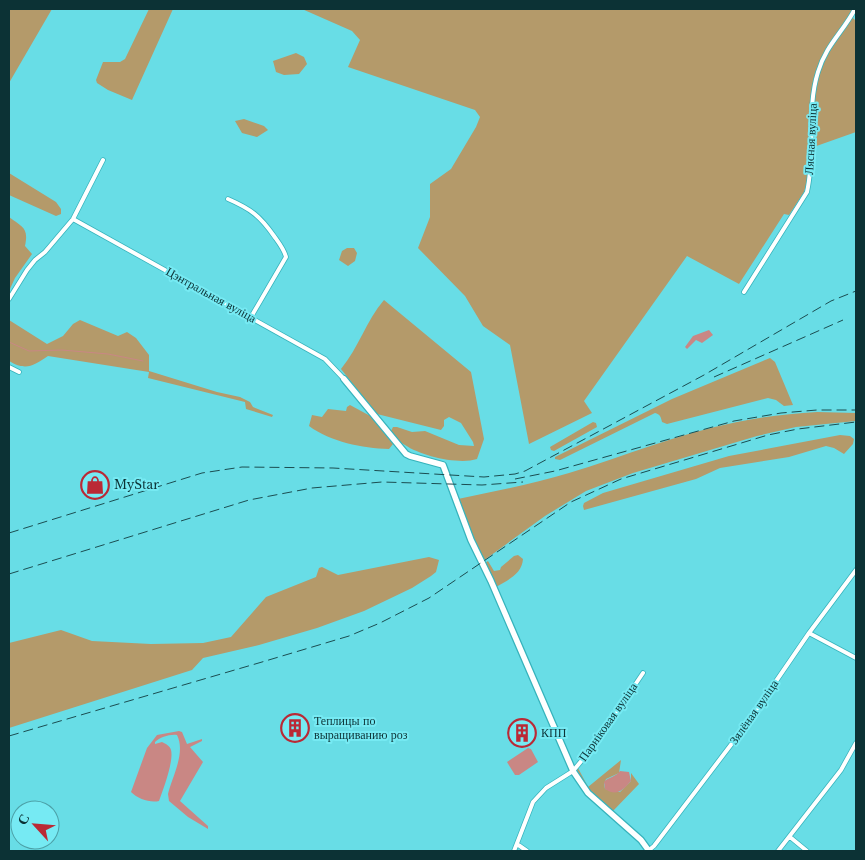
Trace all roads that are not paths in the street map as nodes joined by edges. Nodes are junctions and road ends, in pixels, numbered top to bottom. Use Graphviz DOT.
graph roads {
  1 [pos="855,9"];
  2 [pos="104,160"];
  3 [pos="228,199"];
  4 [pos="73,218"];
  5 [pos="744,292"];
  6 [pos="9,299"];
  7 [pos="251,317"];
  8 [pos="9,367"];
  9 [pos="19,372"];
  10 [pos="344,379"];
  11 [pos="856,570"];
  12 [pos="809,633"];
  13 [pos="856,658"];
  14 [pos="643,673"];
  15 [pos="856,743"];
  16 [pos="575,774"];
  17 [pos="790,837"];
  18 [pos="517,844"];
  19 [pos="514,851"];
  20 [pos="527,851"];
  21 [pos="648,851"];
  22 [pos="778,851"];
  23 [pos="807,851"];
  1 -- 5 [label="street, Лясная вуліца"];
  2 -- 4 [label="street"];
  3 -- 7 [label="street"];
  4 -- 6 [label="street"];
  4 -- 7 [label="street, Цэнтральная вуліца"];
  7 -- 10 [label="street, Цэнтральная вуліца"];
  8 -- 9 [label="street"];
  10 -- 16 [label="street"];
  11 -- 12 [label="street, Зялёная вуліца"];
  12 -- 13 [label="street"];
  12 -- 21 [label="street, Зялёная вуліца"];
  14 -- 16 [label="street, Парніковая вуліца"];
  15 -- 17 [label="street"];
  16 -- 18 [label="street, Парніковая вуліца"];
  16 -- 21 [label="street"];
  17 -- 22 [label="street"];
  17 -- 23 [label="street"];
  18 -- 19 [label="street, Парніковая вуліца"];
  18 -- 20 [label="street"];
}
